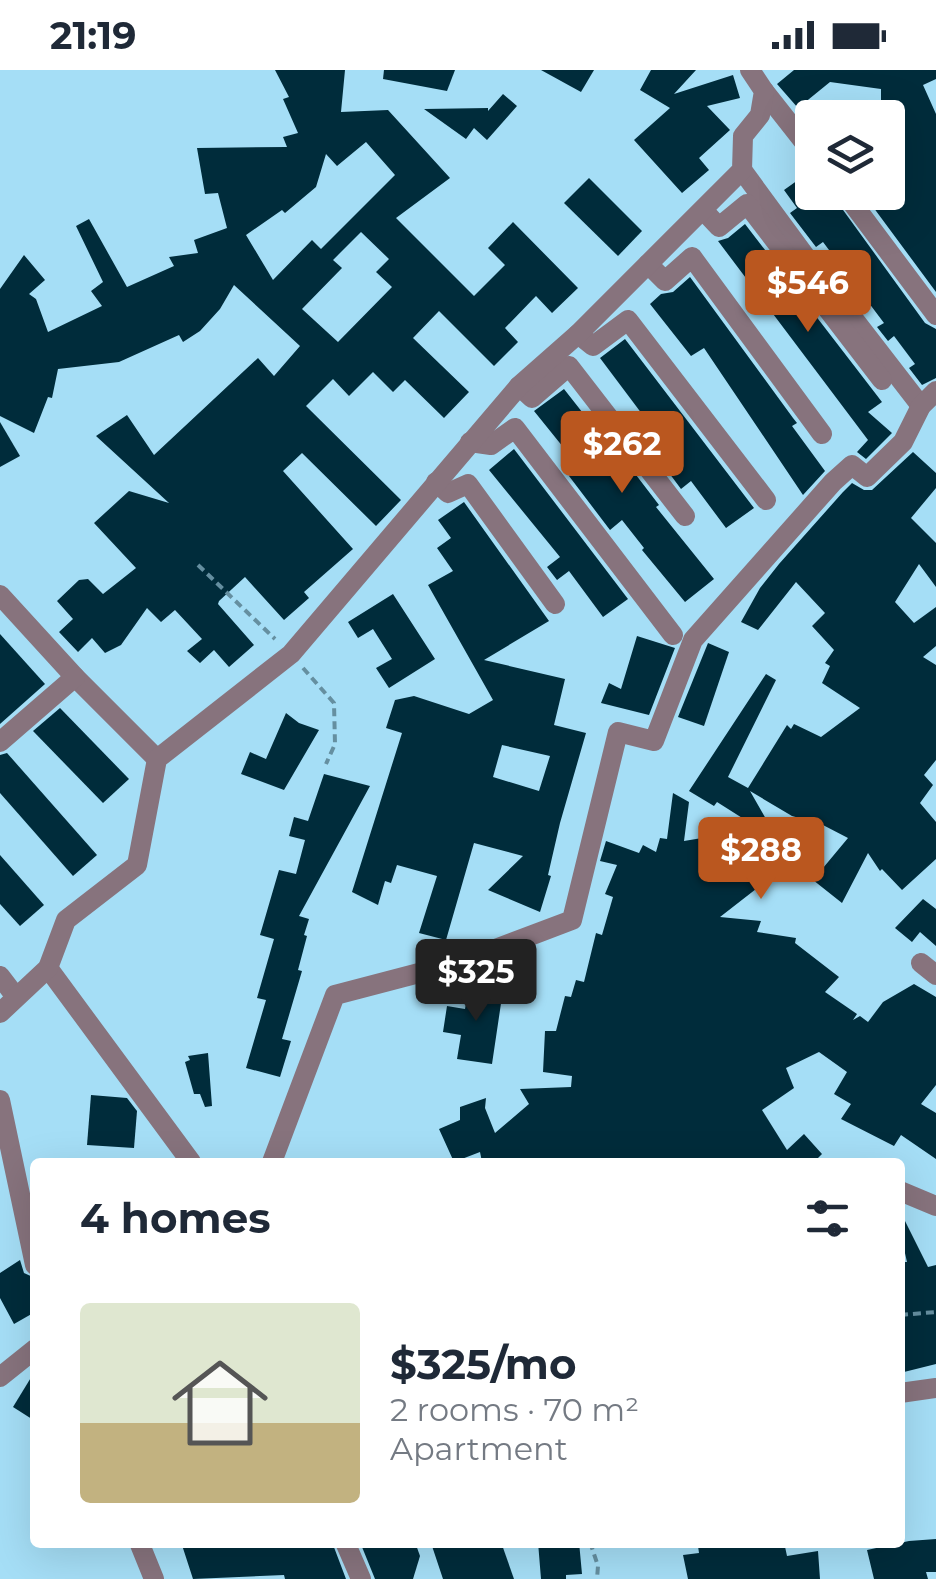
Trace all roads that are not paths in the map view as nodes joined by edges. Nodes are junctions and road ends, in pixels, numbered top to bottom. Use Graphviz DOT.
graph roads {
  1 [pos="750,70"];
  2 [pos="764,90"];
  3 [pos="795,130"];
  4 [pos="742,170"];
  5 [pos="704,210"];
  6 [pos="857,210"];
  7 [pos="648,264"];
  8 [pos="936,315"];
  9 [pos="578,334"];
  10 [pos="882,380"];
  11 [pos="519,386"];
  12 [pos="929,398"];
  13 [pos="822,434"];
  14 [pos="470,442"];
  15 [pos="436,482"];
  16 [pos="766,500"];
  17 [pos="685,516"];
  18 [pos="0,595"];
  19 [pos="556,604"];
  20 [pos="673,635"];
  21 [pos="74,677"];
  22 [pos="0,742"];
  23 [pos="157,759"];
  24 [pos="48,968"];
  25 [pos="0,976"];
  26 [pos="16,997"];
  27 [pos="0,1013"];
  28 [pos="0,1100"];
  29 [pos="188,1158"];
  30 [pos="274,1158"];
  31 [pos="905,1193"];
  32 [pos="936,1206"];
  33 [pos="30,1241"];
  34 [pos="30,1353"];
  35 [pos="0,1376"];
  36 [pos="936,1388"];
  37 [pos="905,1392"];
  38 [pos="141,1548"];
  39 [pos="348,1548"];
  40 [pos="154,1579"];
  41 [pos="361,1579"];
  1 -- 2 [label="street"];
  2 -- 3 [label="street"];
  2 -- 4 [label="street"];
  4 -- 5 [label="street"];
  4 -- 12 [label="street"];
  5 -- 7 [label="street"];
  5 -- 10 [label="street"];
  6 -- 8 [label="street"];
  7 -- 9 [label="street"];
  7 -- 13 [label="street"];
  9 -- 11 [label="street"];
  9 -- 16 [label="street"];
  11 -- 14 [label="street"];
  11 -- 17 [label="street"];
  12 -- 30 [label="street"];
  14 -- 15 [label="street"];
  14 -- 20 [label="street"];
  15 -- 19 [label="street"];
  15 -- 23 [label="street"];
  18 -- 21 [label="street"];
  21 -- 22 [label="street"];
  21 -- 23 [label="street"];
  23 -- 24 [label="street"];
  24 -- 26 [label="street"];
  24 -- 29 [label="street"];
  25 -- 26 [label="street"];
  26 -- 27 [label="street"];
  28 -- 33 [label="street"];
  31 -- 32 [label="street"];
  34 -- 35 [label="street"];
  36 -- 37 [label="street"];
  38 -- 40 [label="street"];
  39 -- 41 [label="street"];
}
